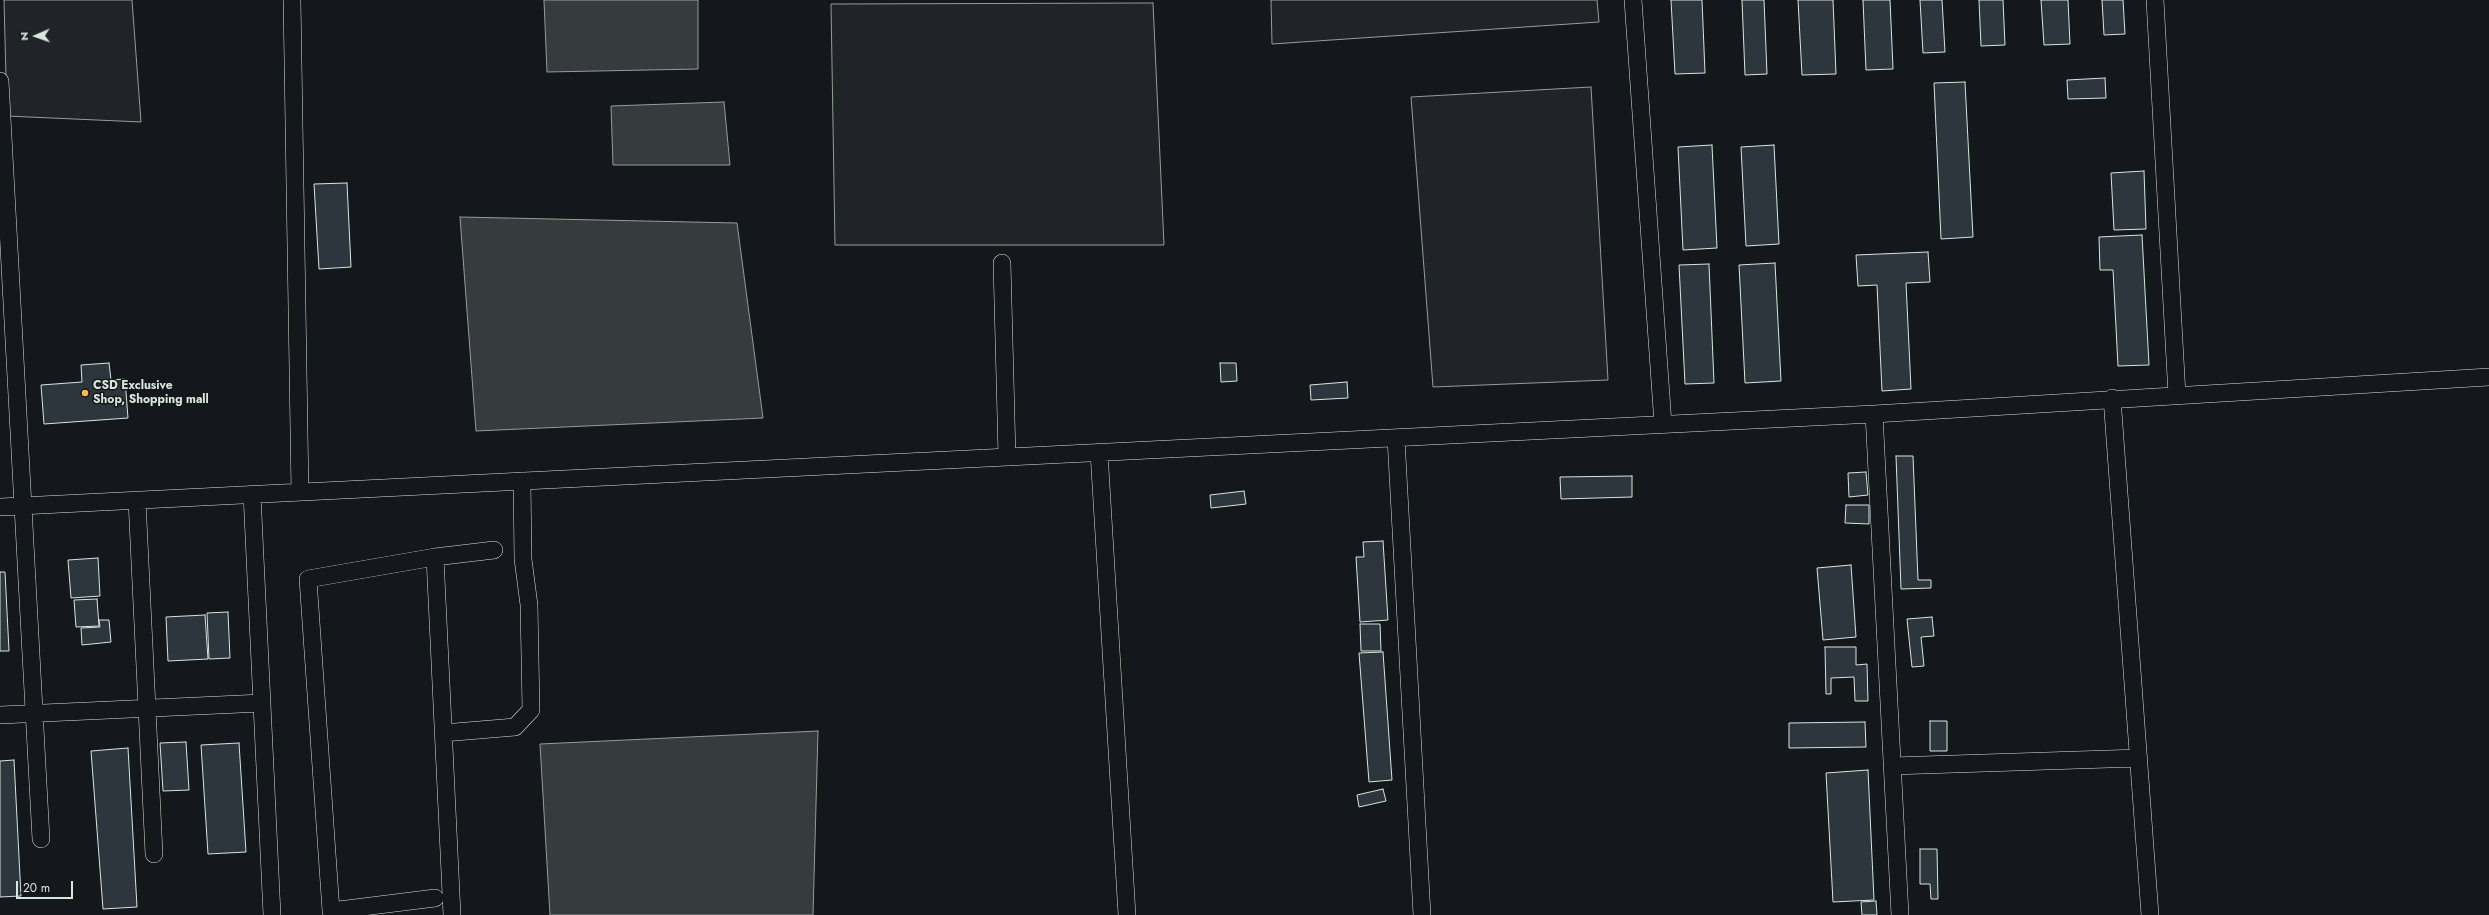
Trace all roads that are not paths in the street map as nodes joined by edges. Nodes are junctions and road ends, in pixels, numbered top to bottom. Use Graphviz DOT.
graph roads {
  1 [pos="292,0"];
  2 [pos="1633,0"];
  3 [pos="2155,0"];
  4 [pos="0,81"];
  5 [pos="1002,263"];
  6 [pos="2489,377"];
  7 [pos="2177,395"];
  8 [pos="2112,398"];
  9 [pos="1874,414"];
  10 [pos="1663,424"];
  11 [pos="1396,438"];
  12 [pos="1099,452"];
  13 [pos="1007,456"];
  14 [pos="522,481"];
  15 [pos="300,492"];
  16 [pos="252,494"];
  17 [pos="137,500"];
  18 [pos="21,506"];
  19 [pos="0,507"];
  20 [pos="494,550"];
  21 [pos="435,556"];
  22 [pos="262,703"];
  23 [pos="147,707"];
  24 [pos="34,713"];
  25 [pos="0,715"];
  26 [pos="443,733"];
  27 [pos="2139,758"];
  28 [pos="1892,766"];
  29 [pos="41,839"];
  30 [pos="154,854"];
  31 [pos="435,898"];
  32 [pos="272,915"];
  33 [pos="452,915"];
  34 [pos="1127,915"];
  35 [pos="1422,915"];
  36 [pos="1900,915"];
  37 [pos="2150,915"];
  1 -- 15 [label="street"];
  2 -- 10 [label="street"];
  3 -- 7 [label="street"];
  4 -- 18 [label="street"];
  5 -- 13 [label="street"];
  6 -- 7 [label="street"];
  7 -- 8 [label="street"];
  8 -- 9 [label="street"];
  8 -- 27 [label="street"];
  9 -- 10 [label="street"];
  9 -- 28 [label="street"];
  10 -- 11 [label="street"];
  11 -- 12 [label="street"];
  11 -- 35 [label="street"];
  12 -- 13 [label="street"];
  12 -- 34 [label="street"];
  13 -- 14 [label="street"];
  14 -- 15 [label="street"];
  14 -- 26 [label="street"];
  15 -- 16 [label="street"];
  16 -- 17 [label="street"];
  16 -- 22 [label="street"];
  17 -- 18 [label="street"];
  17 -- 23 [label="street"];
  18 -- 19 [label="street"];
  18 -- 24 [label="street"];
  20 -- 21 [label="street"];
  21 -- 26 [label="street"];
  21 -- 31 [label="street"];
  22 -- 23 [label="street"];
  22 -- 32 [label="street"];
  23 -- 24 [label="street"];
  23 -- 30 [label="street"];
  24 -- 25 [label="street"];
  24 -- 29 [label="street"];
  26 -- 33 [label="street"];
  27 -- 28 [label="street"];
  27 -- 37 [label="street"];
  28 -- 36 [label="street"];
}
